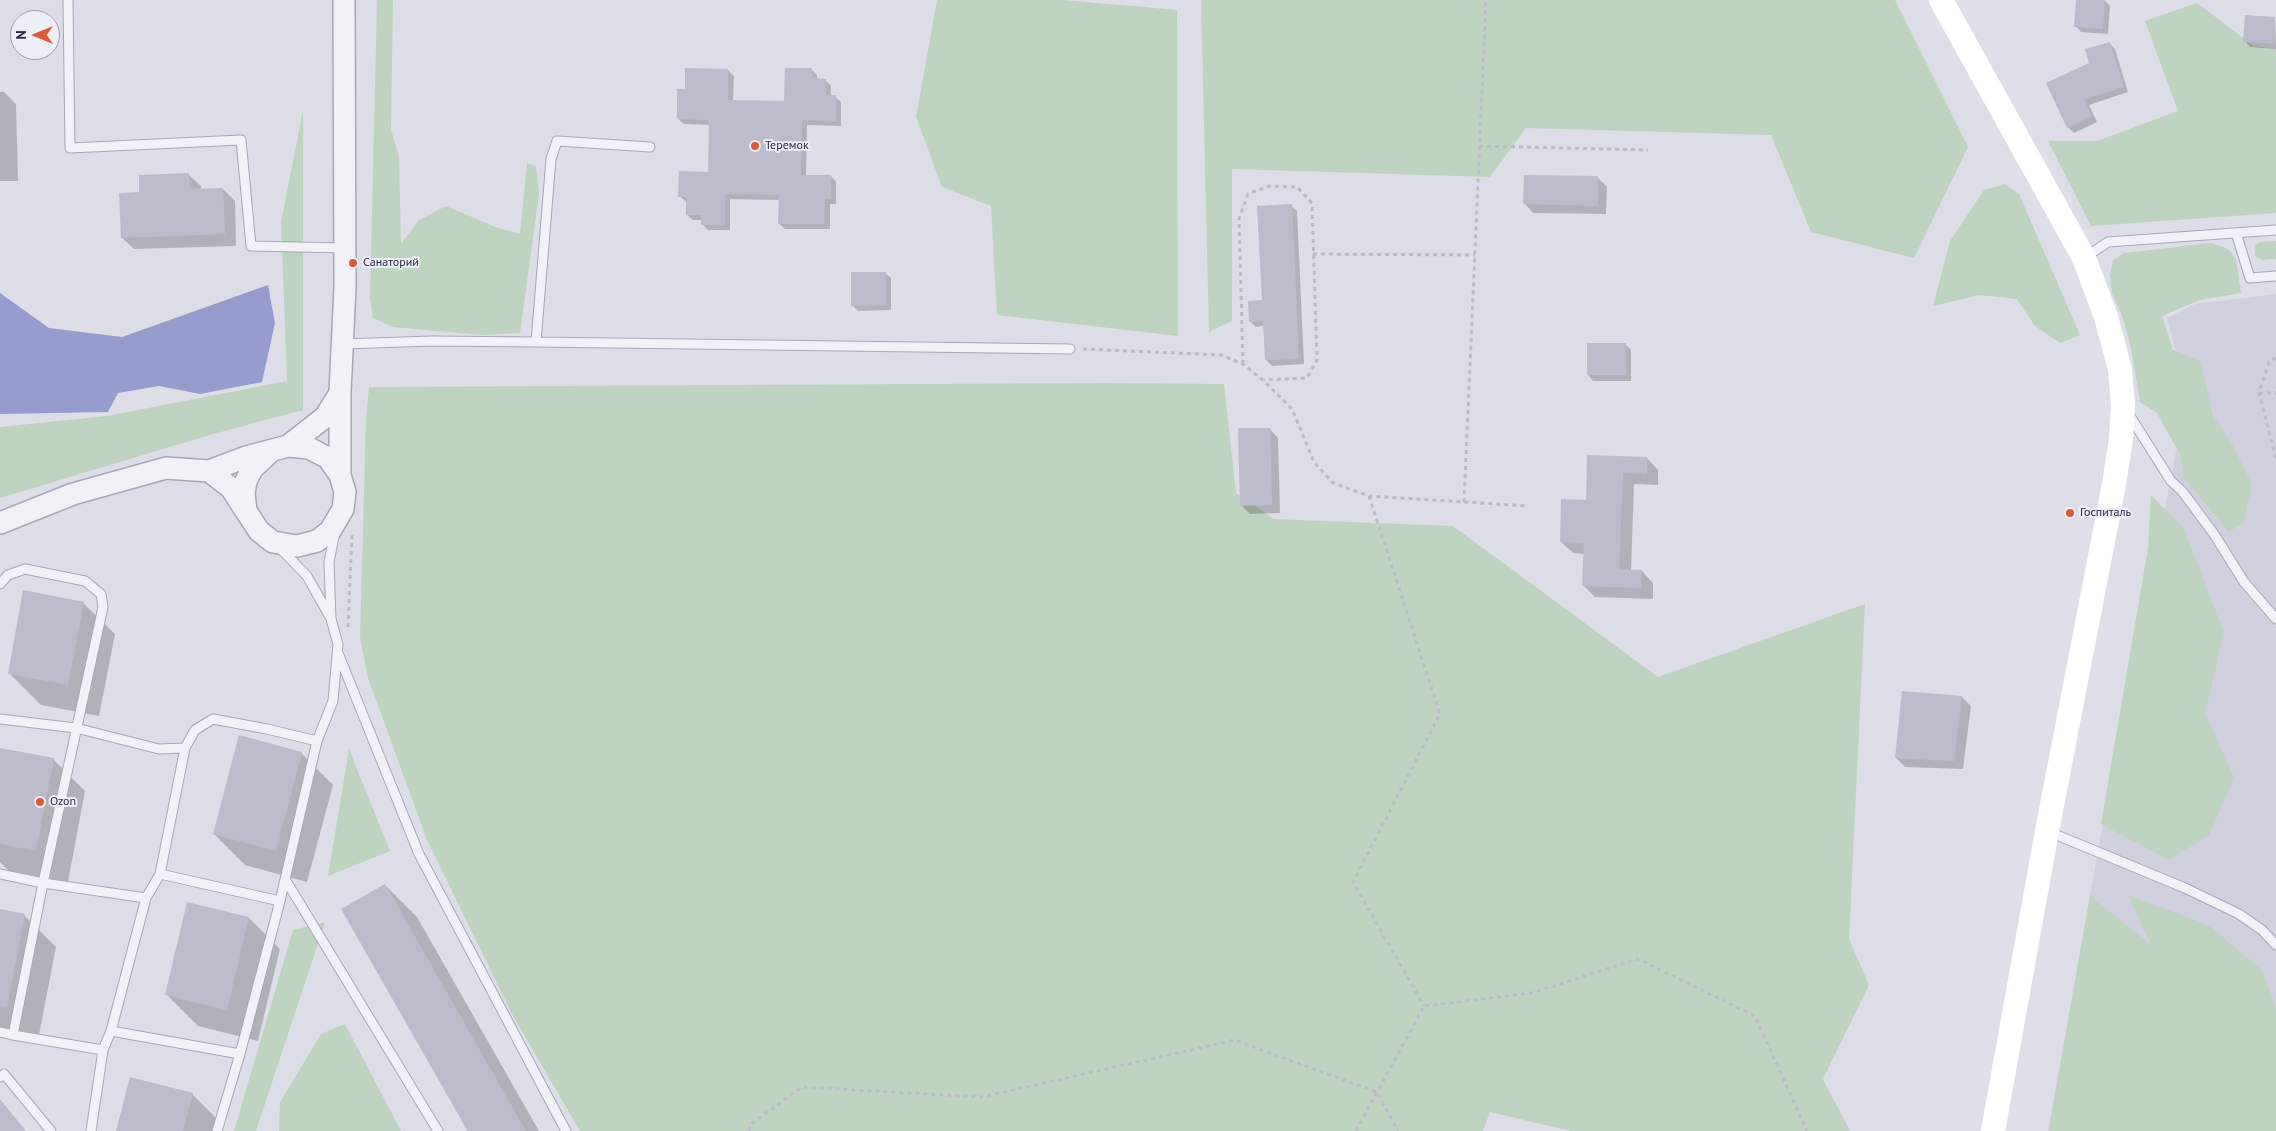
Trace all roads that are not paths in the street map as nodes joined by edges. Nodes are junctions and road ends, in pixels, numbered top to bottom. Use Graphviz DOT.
graph roads {
  1 [pos="68,0"];
  2 [pos="344,0"];
  3 [pos="1941,0"];
  4 [pos="650,147"];
  5 [pos="2276,230"];
  6 [pos="2236,233"];
  7 [pos="345,248"];
  8 [pos="2084,258"];
  9 [pos="2276,276"];
  10 [pos="536,342"];
  11 [pos="343,344"];
  12 [pos="1070,349"];
  13 [pos="340,392"];
  14 [pos="2123,406"];
  15 [pos="279,449"];
  16 [pos="209,470"];
  17 [pos="340,474"];
  18 [pos="246,510"];
  19 [pos="338,521"];
  20 [pos="0,523"];
  21 [pos="274,542"];
  22 [pos="0,584"];
  23 [pos="331,619"];
  24 [pos="2276,619"];
  25 [pos="337,650"];
  26 [pos="0,719"];
  27 [pos="76,728"];
  28 [pos="317,741"];
  29 [pos="184,748"];
  30 [pos="2046,831"];
  31 [pos="0,874"];
  32 [pos="160,874"];
  33 [pos="284,879"];
  34 [pos="43,883"];
  35 [pos="146,898"];
  36 [pos="280,901"];
  37 [pos="2276,945"];
  38 [pos="111,1031"];
  39 [pos="0,1032"];
  40 [pos="13,1035"];
  41 [pos="103,1050"];
  42 [pos="240,1054"];
  43 [pos="0,1077"];
  44 [pos="51,1131"];
  45 [pos="91,1131"];
  46 [pos="217,1131"];
  47 [pos="438,1131"];
  48 [pos="566,1131"];
  49 [pos="1993,1131"];
  1 -- 7 [label="lane"];
  2 -- 7 [label="street"];
  3 -- 8 [label="main road"];
  4 -- 10 [label="lane"];
  5 -- 6 [label="lane"];
  6 -- 8 [label="lane"];
  6 -- 9 [label="lane"];
  7 -- 11 [label="street"];
  8 -- 14 [label="main road"];
  10 -- 11 [label="lane"];
  10 -- 12 [label="lane"];
  11 -- 13 [label="street"];
  13 -- 15 [label="street"];
  13 -- 17 [label="street"];
  14 -- 24 [label="lane"];
  14 -- 30 [label="main road"];
  15 -- 16 [label="street"];
  15 -- 17 [label="street"];
  15 -- 18 [label="street"];
  16 -- 18 [label="street"];
  16 -- 20 [label="street"];
  17 -- 19 [label="street"];
  18 -- 21 [label="street"];
  19 -- 21 [label="street"];
  19 -- 23 [label="lane"];
  21 -- 23 [label="lane"];
  22 -- 27 [label="lane"];
  23 -- 25 [label="lane"];
  25 -- 28 [label="lane"];
  25 -- 48 [label="lane"];
  26 -- 27 [label="lane"];
  27 -- 29 [label="lane"];
  27 -- 34 [label="lane"];
  28 -- 29 [label="lane"];
  28 -- 33 [label="lane"];
  29 -- 32 [label="lane"];
  30 -- 37 [label="lane"];
  30 -- 49 [label="main road"];
  31 -- 34 [label="lane"];
  32 -- 35 [label="lane"];
  32 -- 36 [label="lane"];
  33 -- 36 [label="lane"];
  33 -- 47 [label="lane"];
  34 -- 35 [label="lane"];
  34 -- 40 [label="lane"];
  35 -- 38 [label="lane"];
  36 -- 42 [label="lane"];
  38 -- 41 [label="lane"];
  38 -- 42 [label="lane"];
  39 -- 40 [label="lane"];
  40 -- 41 [label="lane"];
  41 -- 45 [label="lane"];
  42 -- 46 [label="lane"];
  43 -- 44 [label="lane"];
}
